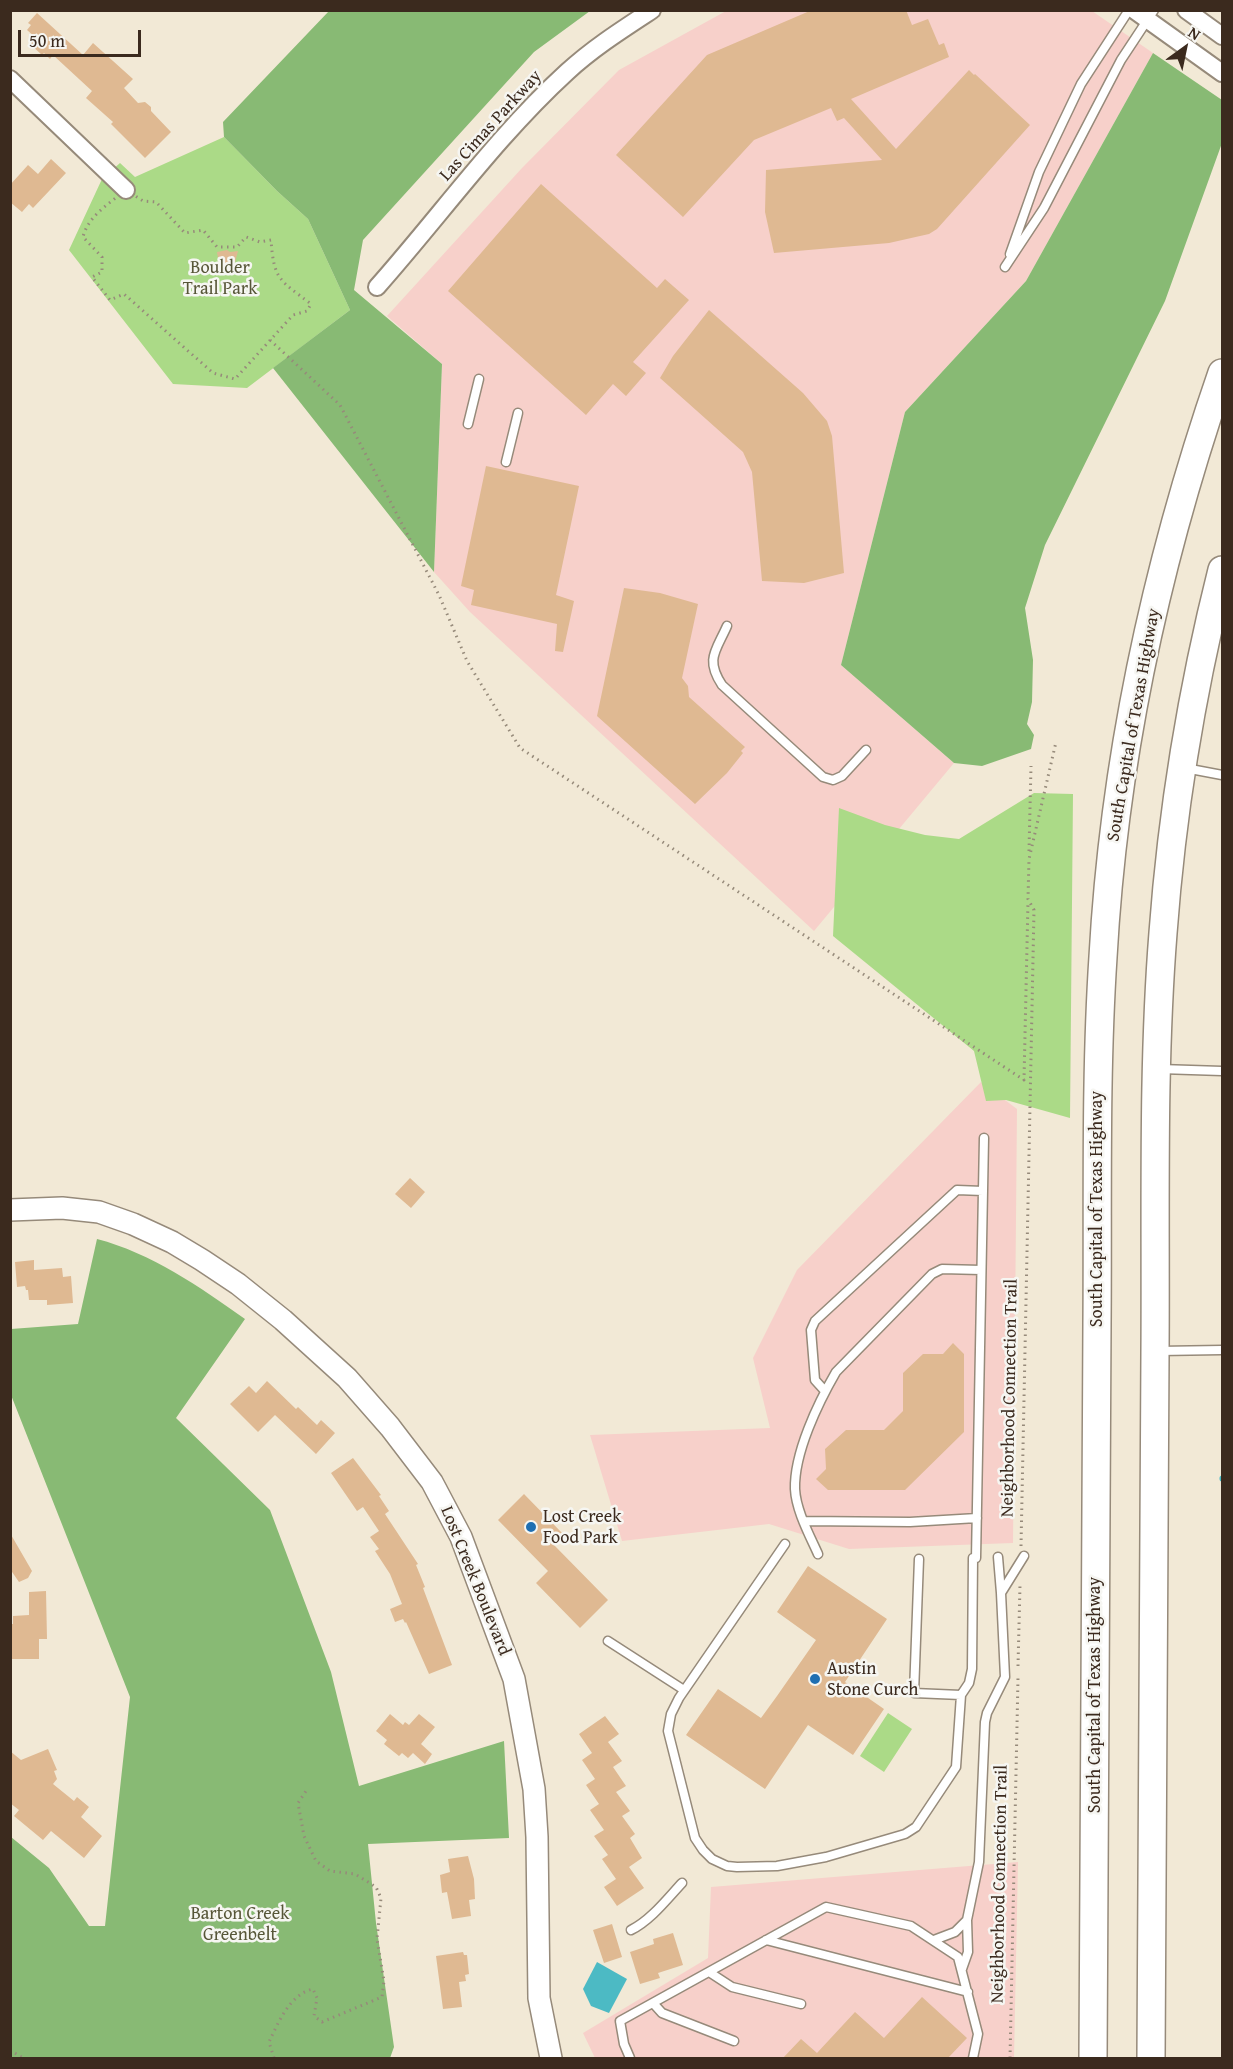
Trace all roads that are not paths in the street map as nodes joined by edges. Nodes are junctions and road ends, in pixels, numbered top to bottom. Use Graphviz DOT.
graph roads {
  1 [pos="652,10"];
  2 [pos="1129,10"];
  3 [pos="1186,10"];
  4 [pos="1145,14"];
  5 [pos="1222,36"];
  6 [pos="1222,73"];
  7 [pos="13,86"];
  8 [pos="126,190"];
  9 [pos="377,287"];
  10 [pos="1222,373"];
  11 [pos="479,379"];
  12 [pos="518,413"];
  13 [pos="468,424"];
  14 [pos="506,462"];
  15 [pos="1222,570"];
  16 [pos="727,626"];
  17 [pos="866,750"];
  18 [pos="1182,768"];
  19 [pos="1222,775"];
  20 [pos="1157,1069"];
  21 [pos="1222,1071"];
  22 [pos="984,1138"];
  23 [pos="983,1191"];
  24 [pos="10,1210"];
  25 [pos="981,1270"];
  26 [pos="1222,1350"];
  27 [pos="1155,1351"];
  28 [pos="825,1391"];
  29 [pos="977,1518"];
  30 [pos="804,1521"];
  31 [pos="784,1544"];
  32 [pos="818,1554"];
  33 [pos="998,1557"];
  34 [pos="920,1559"];
  35 [pos="1022,1559"];
  36 [pos="1001,1593"];
  37 [pos="608,1641"];
  38 [pos="684,1690"];
  39 [pos="961,1695"];
  40 [pos="682,1882"];
  41 [pos="967,1920"];
  42 [pos="631,1929"];
  43 [pos="766,1940"];
  44 [pos="934,1940"];
  45 [pos="962,1969"];
  46 [pos="709,1972"];
  47 [pos="968,1992"];
  48 [pos="653,2003"];
  49 [pos="801,2004"];
  50 [pos="734,2041"];
  51 [pos="551,2058"];
  52 [pos="630,2058"];
  53 [pos="973,2058"];
  54 [pos="1094,2058"];
  55 [pos="1151,2058"];
  1 -- 9 [label="street, Las Cimas Parkway"];
  2 -- 4 [label="lane"];
  3 -- 5 [label="street"];
  4 -- 6 [label="street"];
  7 -- 8 [label="street"];
  10 -- 54 [label="highway, South Capital of Texas Highway"];
  11 -- 13 [label="lane"];
  12 -- 14 [label="lane"];
  15 -- 18 [label="highway"];
  16 -- 17 [label="lane"];
  18 -- 19 [label="lane"];
  18 -- 20 [label="highway"];
  20 -- 21 [label="lane"];
  20 -- 27 [label="highway"];
  22 -- 23 [label="lane"];
  23 -- 25 [label="lane"];
  23 -- 28 [label="lane"];
  24 -- 51 [label="street, Lost Creek Boulevard"];
  25 -- 28 [label="lane"];
  25 -- 29 [label="lane"];
  26 -- 27 [label="lane"];
  27 -- 55 [label="highway"];
  28 -- 30 [label="lane"];
  29 -- 30 [label="lane"];
  29 -- 39 [label="lane"];
  30 -- 32 [label="lane"];
  31 -- 38 [label="lane"];
  33 -- 36 [label="lane"];
  34 -- 39 [label="lane"];
  35 -- 36 [label="lane"];
  36 -- 41 [label="lane"];
  37 -- 38 [label="lane"];
  38 -- 39 [label="lane"];
  40 -- 42 [label="lane"];
  41 -- 44 [label="lane"];
  41 -- 45 [label="lane"];
  43 -- 44 [label="lane"];
  43 -- 46 [label="lane"];
  43 -- 47 [label="lane"];
  44 -- 45 [label="lane"];
  45 -- 47 [label="lane"];
  46 -- 48 [label="lane"];
  46 -- 49 [label="lane"];
  47 -- 53 [label="lane"];
  48 -- 50 [label="lane"];
  48 -- 52 [label="lane"];
}
